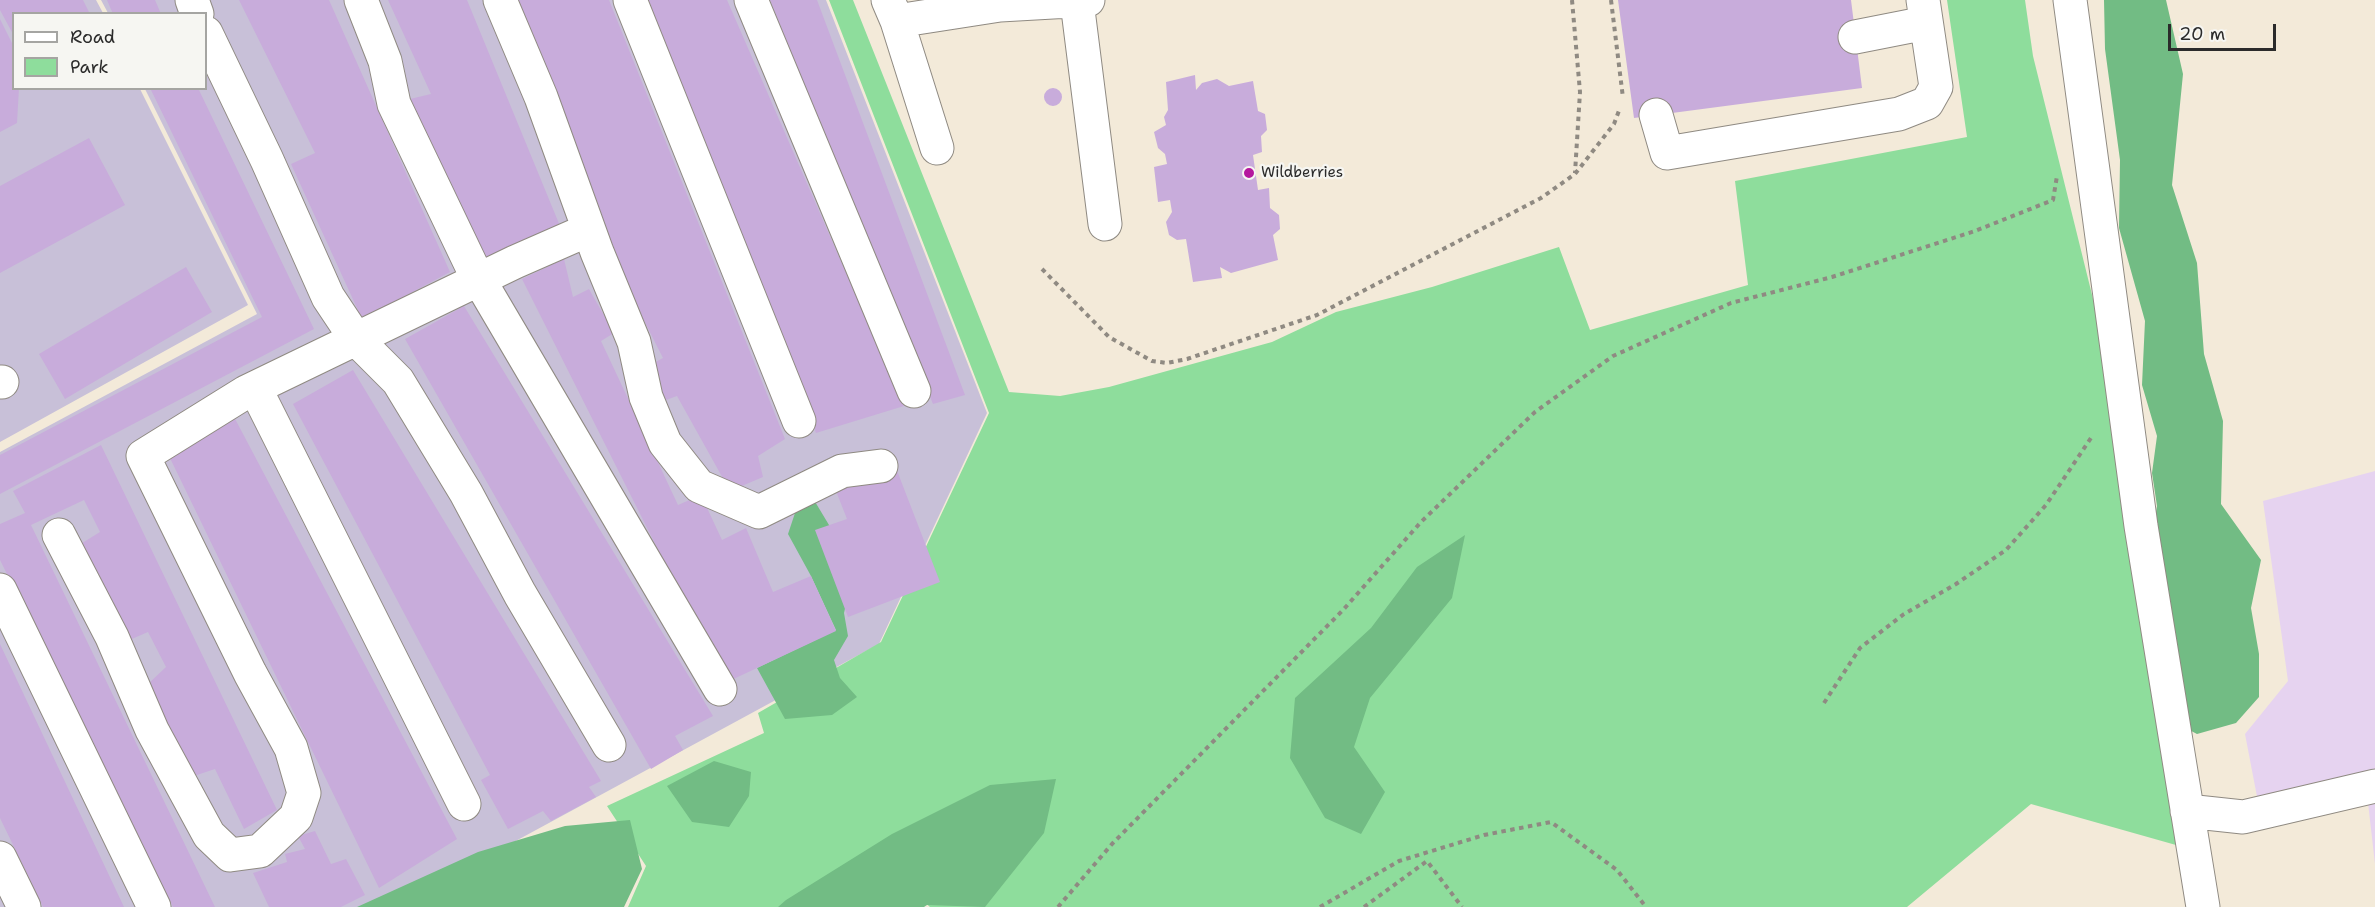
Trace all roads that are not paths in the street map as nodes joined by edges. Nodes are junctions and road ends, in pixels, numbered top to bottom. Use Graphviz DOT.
graph roads {
  1 [pos="361,0"];
  2 [pos="500,0"];
  3 [pos="630,0"];
  4 [pos="751,0"];
  5 [pos="2070,0"];
  6 [pos="1083,1"];
  7 [pos="892,10"];
  8 [pos="1924,11"];
  9 [pos="207,35"];
  10 [pos="1855,37"];
  11 [pos="1656,115"];
  12 [pos="937,148"];
  13 [pos="1105,224"];
  14 [pos="588,230"];
  15 [pos="479,279"];
  16 [pos="356,339"];
  17 [pos="255,388"];
  18 [pos="914,390"];
  19 [pos="799,421"];
  20 [pos="881,466"];
  21 [pos="59,536"];
  22 [pos="0,590"];
  23 [pos="720,689"];
  24 [pos="609,745"];
  25 [pos="2375,786"];
  26 [pos="464,804"];
  27 [pos="2187,812"];
  28 [pos="0,858"];
  29 [pos="24,907"];
  30 [pos="154,907"];
  31 [pos="2203,907"];
  1 -- 15 [label="lane"];
  2 -- 14 [label="lane"];
  3 -- 19 [label="lane"];
  4 -- 18 [label="lane"];
  5 -- 27 [label="lane"];
  6 -- 7 [label="lane"];
  6 -- 13 [label="lane"];
  7 -- 12 [label="lane"];
  8 -- 10 [label="lane"];
  8 -- 11 [label="lane"];
  9 -- 16 [label="lane"];
  14 -- 15 [label="lane"];
  14 -- 20 [label="lane"];
  15 -- 16 [label="lane"];
  15 -- 23 [label="lane"];
  16 -- 17 [label="lane"];
  16 -- 24 [label="lane"];
  17 -- 21 [label="lane"];
  17 -- 26 [label="lane"];
  22 -- 30 [label="lane"];
  25 -- 27 [label="lane"];
  27 -- 31 [label="lane"];
  28 -- 29 [label="lane"];
}
